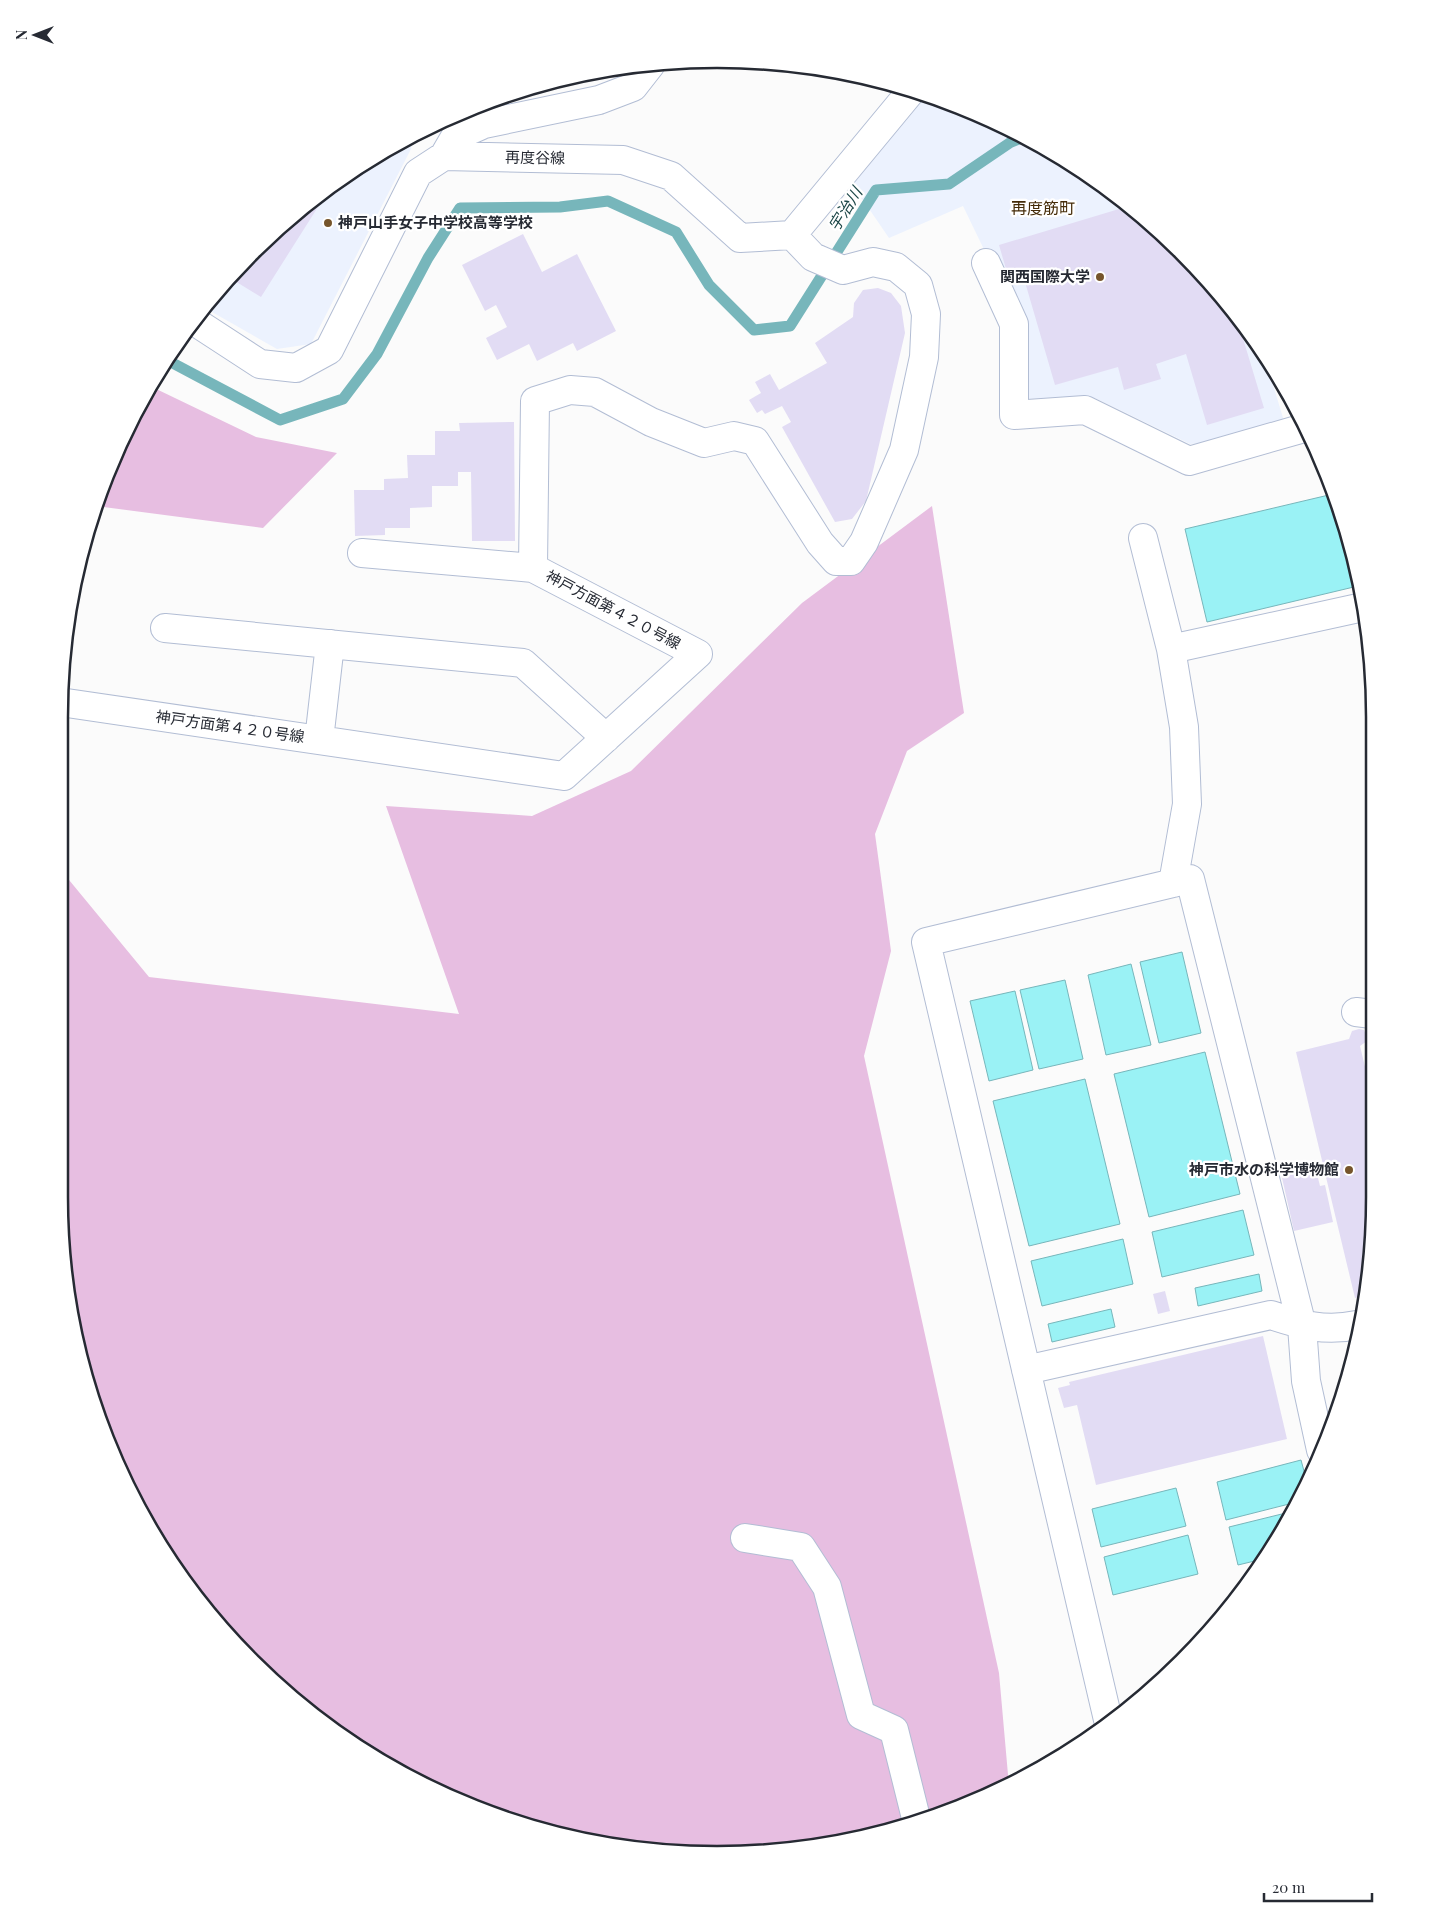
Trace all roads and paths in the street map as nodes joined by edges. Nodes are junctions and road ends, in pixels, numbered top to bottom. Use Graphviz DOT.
graph roads {
  1 [pos="645,72"];
  2 [pos="907,96"];
  3 [pos="444,156"];
  4 [pos="792,235"];
  5 [pos="986,263"];
  6 [pos="200,325"];
  7 [pos="1300,429"];
  8 [pos="1143,538"];
  9 [pos="362,554"];
  10 [pos="533,568"];
  11 [pos="1357,608"];
  12 [pos="165,628"];
  13 [pos="330,644"];
  14 [pos="1171,649"];
  15 [pos="68,703"];
  16 [pos="606,738"];
  17 [pos="319,740"];
  18 [pos="1172,883"];
  19 [pos="1302,1326"];
  20 [pos="1353,1326"];
  21 [pos="1026,1370"];
  22 [pos="1319,1440"];
  23 [pos="745,1538"];
  24 [pos="1107,1715"];
  25 [pos="915,1814"];
  1 -- 3 [label="street"];
  2 -- 4 [label="street"];
  3 -- 4 [label="street, 再度谷線"];
  3 -- 6 [label="street"];
  4 -- 10 [label="street, 神戸方面第４２０号線"];
  5 -- 7 [label="street"];
  8 -- 14 [label="street"];
  9 -- 10 [label="street"];
  10 -- 16 [label="street, 神戸方面第４２０号線"];
  11 -- 14 [label="street"];
  12 -- 13 [label="street"];
  13 -- 16 [label="street"];
  13 -- 17 [label="street"];
  14 -- 18 [label="street"];
  15 -- 17 [label="street, 神戸方面第４２０号線"];
  16 -- 17 [label="street, 神戸方面第４２０号線"];
  18 -- 19 [label="street"];
  18 -- 21 [label="street"];
  19 -- 20 [label="street"];
  19 -- 21 [label="street"];
  19 -- 22 [label="street"];
  21 -- 24 [label="street"];
  23 -- 25 [label="street"];
}
